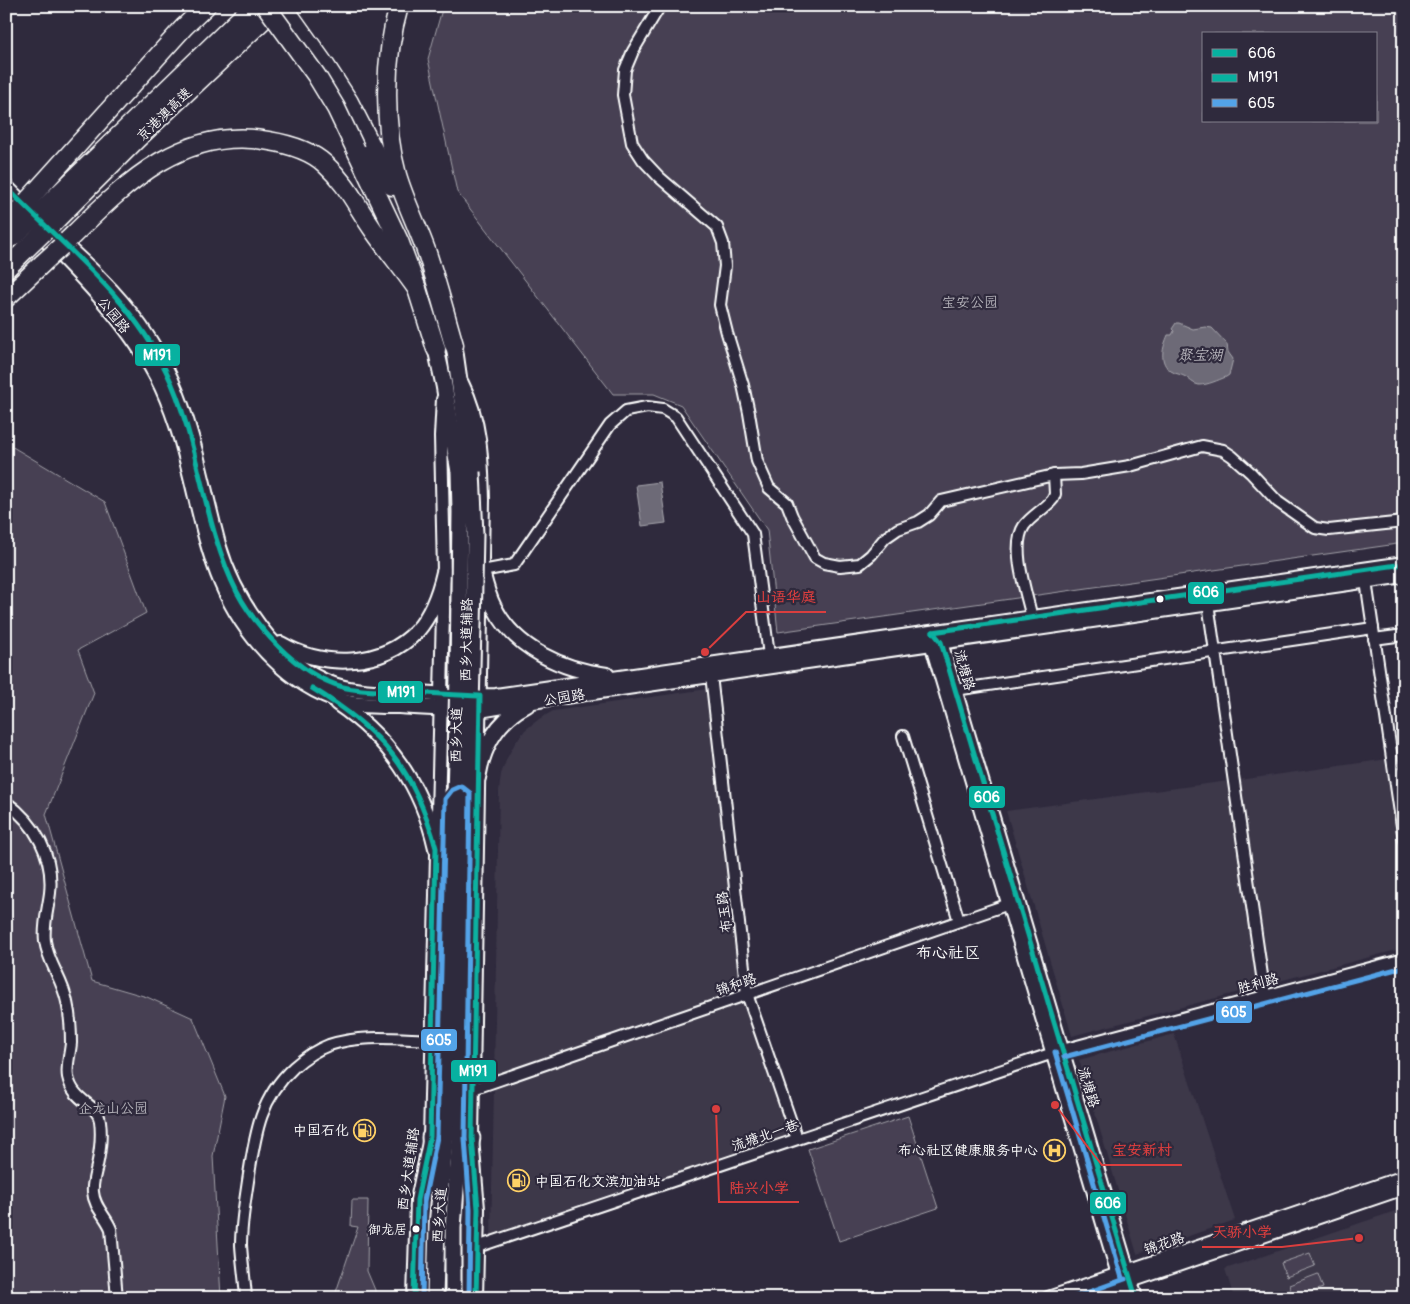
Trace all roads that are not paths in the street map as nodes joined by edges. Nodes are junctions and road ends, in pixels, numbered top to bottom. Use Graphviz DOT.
graph roads {
  1 [pos="206,6"];
  2 [pos="253,6"];
  3 [pos="266,6"];
  4 [pos="278,6"];
  5 [pos="283,6"];
  6 [pos="399,6"];
  7 [pos="660,6"];
  8 [pos="363,146"];
  9 [pos="6,187"];
  10 [pos="6,200"];
  11 [pos="40,211"];
  12 [pos="9,235"];
  13 [pos="427,253"];
  14 [pos="6,269"];
  15 [pos="417,288"];
  16 [pos="6,298"];
  17 [pos="454,344"];
  18 [pos="436,349"];
  19 [pos="459,377"];
  20 [pos="444,385"];
  21 [pos="465,472"];
  22 [pos="1054,475"];
  23 [pos="1404,522"];
  24 [pos="1404,564"];
  25 [pos="482,571"];
  26 [pos="444,572"];
  27 [pos="1404,574"];
  28 [pos="1365,575"];
  29 [pos="1208,603"];
  30 [pos="443,609"];
  31 [pos="481,616"];
  32 [pos="1032,618"];
  33 [pos="1373,628"];
  34 [pos="1404,635"];
  35 [pos="268,636"];
  36 [pos="935,639"];
  37 [pos="1374,639"];
  38 [pos="1215,652"];
  39 [pos="770,661"];
  40 [pos="710,675"];
  41 [pos="623,677"];
  42 [pos="955,690"];
  43 [pos="328,696"];
  44 [pos="440,701"];
  45 [pos="535,701"];
  46 [pos="480,703"];
  47 [pos="902,736"];
  48 [pos="478,785"];
  49 [pos="438,797"];
  50 [pos="6,802"];
  51 [pos="1404,840"];
  52 [pos="436,848"];
  53 [pos="1009,904"];
  54 [pos="959,921"];
  55 [pos="1404,959"];
  56 [pos="747,994"];
  57 [pos="1265,996"];
  58 [pos="431,1040"];
  59 [pos="1057,1051"];
  60 [pos="473,1088"];
  61 [pos="454,1124"];
  62 [pos="430,1137"];
  63 [pos="472,1138"];
  64 [pos="797,1139"];
  65 [pos="1404,1177"];
  66 [pos="1404,1188"];
  67 [pos="437,1225"];
  68 [pos="453,1228"];
  69 [pos="477,1247"];
  70 [pos="1125,1277"];
  71 [pos="117,1298"];
  72 [pos="246,1298"];
  73 [pos="414,1298"];
  74 [pos="435,1298"];
  75 [pos="453,1298"];
  76 [pos="476,1298"];
  77 [pos="1048,1298"];
  78 [pos="1081,1298"];
  79 [pos="1126,1298"];
  80 [pos="1136,1298"];
  1 -- 11 [label="highway"];
  2 -- 11 [label="highway, 京港澳高速"];
  3 -- 8 [label="highway, bridge"];
  4 -- 11 [label="highway, 京港澳高速"];
  5 -- 8 [label="highway"];
  6 -- 13 [label="highway"];
  7 -- 22 [label="street"];
  8 -- 13 [label="highway"];
  8 -- 15 [label="highway"];
  9 -- 35 [label="main road, 公园路"];
  10 -- 43 [label="main road, 公园路"];
  11 -- 12 [label="highway, bridge"];
  11 -- 14 [label="highway, bridge"];
  13 -- 17 [label="highway"];
  15 -- 16 [label="highway, bridge"];
  15 -- 18 [label="highway"];
  17 -- 19 [label="main road"];
  18 -- 20 [label="main road"];
  19 -- 21 [label="main road"];
  19 -- 25 [label="street, 西乡大道辅路"];
  20 -- 21 [label="main road"];
  20 -- 26 [label="street, 西乡大道辅路"];
  21 -- 61 [label="main road, 西乡大道, bridge"];
  22 -- 23 [label="street"];
  22 -- 32 [label="street"];
  24 -- 28 [label="main road, 公园路"];
  25 -- 31 [label="street, 西乡大道辅路"];
  25 -- 39 [label="street"];
  25 -- 41 [label="main road"];
  26 -- 30 [label="street, 西乡大道辅路"];
  26 -- 35 [label="main road"];
  27 -- 28 [label="main road, 公园路"];
  28 -- 29 [label="main road, 公园路"];
  28 -- 32 [label="main road, 公园路"];
  28 -- 33 [label="street"];
  29 -- 36 [label="main road, 公园路"];
  29 -- 38 [label="street"];
  30 -- 31 [label="street"];
  30 -- 44 [label="street, 西乡大道辅路"];
  31 -- 46 [label="street, 西乡大道辅路"];
  32 -- 36 [label="main road, 公园路"];
  33 -- 37 [label="street"];
  33 -- 38 [label="street"];
  34 -- 37 [label="street"];
  35 -- 44 [label="main road, 公园路"];
  36 -- 39 [label="main road, 公园路"];
  36 -- 42 [label="street, 流塘路"];
  36 -- 53 [label="street, 流塘路"];
  37 -- 51 [label="street"];
  38 -- 42 [label="street"];
  38 -- 57 [label="street"];
  39 -- 40 [label="main road, 公园路"];
  39 -- 41 [label="main road, 公园路"];
  40 -- 45 [label="main road, 公园路"];
  40 -- 56 [label="street, 布玉路"];
  41 -- 46 [label="main road, 公园路"];
  42 -- 59 [label="street, 流塘路"];
  43 -- 44 [label="main road, 公园路"];
  43 -- 52 [label="main road"];
  44 -- 46 [label="main road, 公园路"];
  44 -- 49 [label="street, 西乡大道辅路"];
  45 -- 46 [label="main road, 公园路"];
  45 -- 48 [label="main road"];
  46 -- 48 [label="street, 西乡大道辅路"];
  47 -- 54 [label="street"];
  48 -- 49 [label="street"];
  48 -- 60 [label="street, 西乡大道辅路"];
  49 -- 52 [label="street, 西乡大道辅路"];
  50 -- 71 [label="street"];
  52 -- 58 [label="street, 西乡大道辅路"];
  53 -- 54 [label="street, 锦和路"];
  53 -- 59 [label="street, 流塘路"];
  54 -- 56 [label="street, 锦和路"];
  55 -- 57 [label="street, 胜利路"];
  56 -- 60 [label="street, 锦和路"];
  56 -- 64 [label="street, 布玉路"];
  57 -- 59 [label="street, 胜利路"];
  58 -- 62 [label="street, 西乡大道辅路"];
  58 -- 72 [label="street"];
  59 -- 64 [label="street, 流塘北一巷"];
  59 -- 70 [label="street, 流塘路"];
  60 -- 63 [label="street, 西乡大道辅路"];
  61 -- 67 [label="main road, 西乡大道"];
  61 -- 68 [label="main road, 西乡大道"];
  62 -- 67 [label="main road"];
  62 -- 73 [label="street, 西乡大道辅路"];
  63 -- 68 [label="main road"];
  63 -- 69 [label="street, 西乡大道辅路"];
  64 -- 69 [label="street, 流塘北一巷"];
  65 -- 70 [label="street, 锦花路"];
  66 -- 70 [label="street, 锦花路"];
  67 -- 74 [label="main road, 西乡大道"];
  68 -- 75 [label="main road, 西乡大道"];
  69 -- 76 [label="street, 西乡大道辅路"];
  70 -- 77 [label="street, 锦花路"];
  70 -- 78 [label="street, 锦花路"];
  70 -- 79 [label="street, 流塘路"];
  70 -- 80 [label="street, 流塘路"];
}
